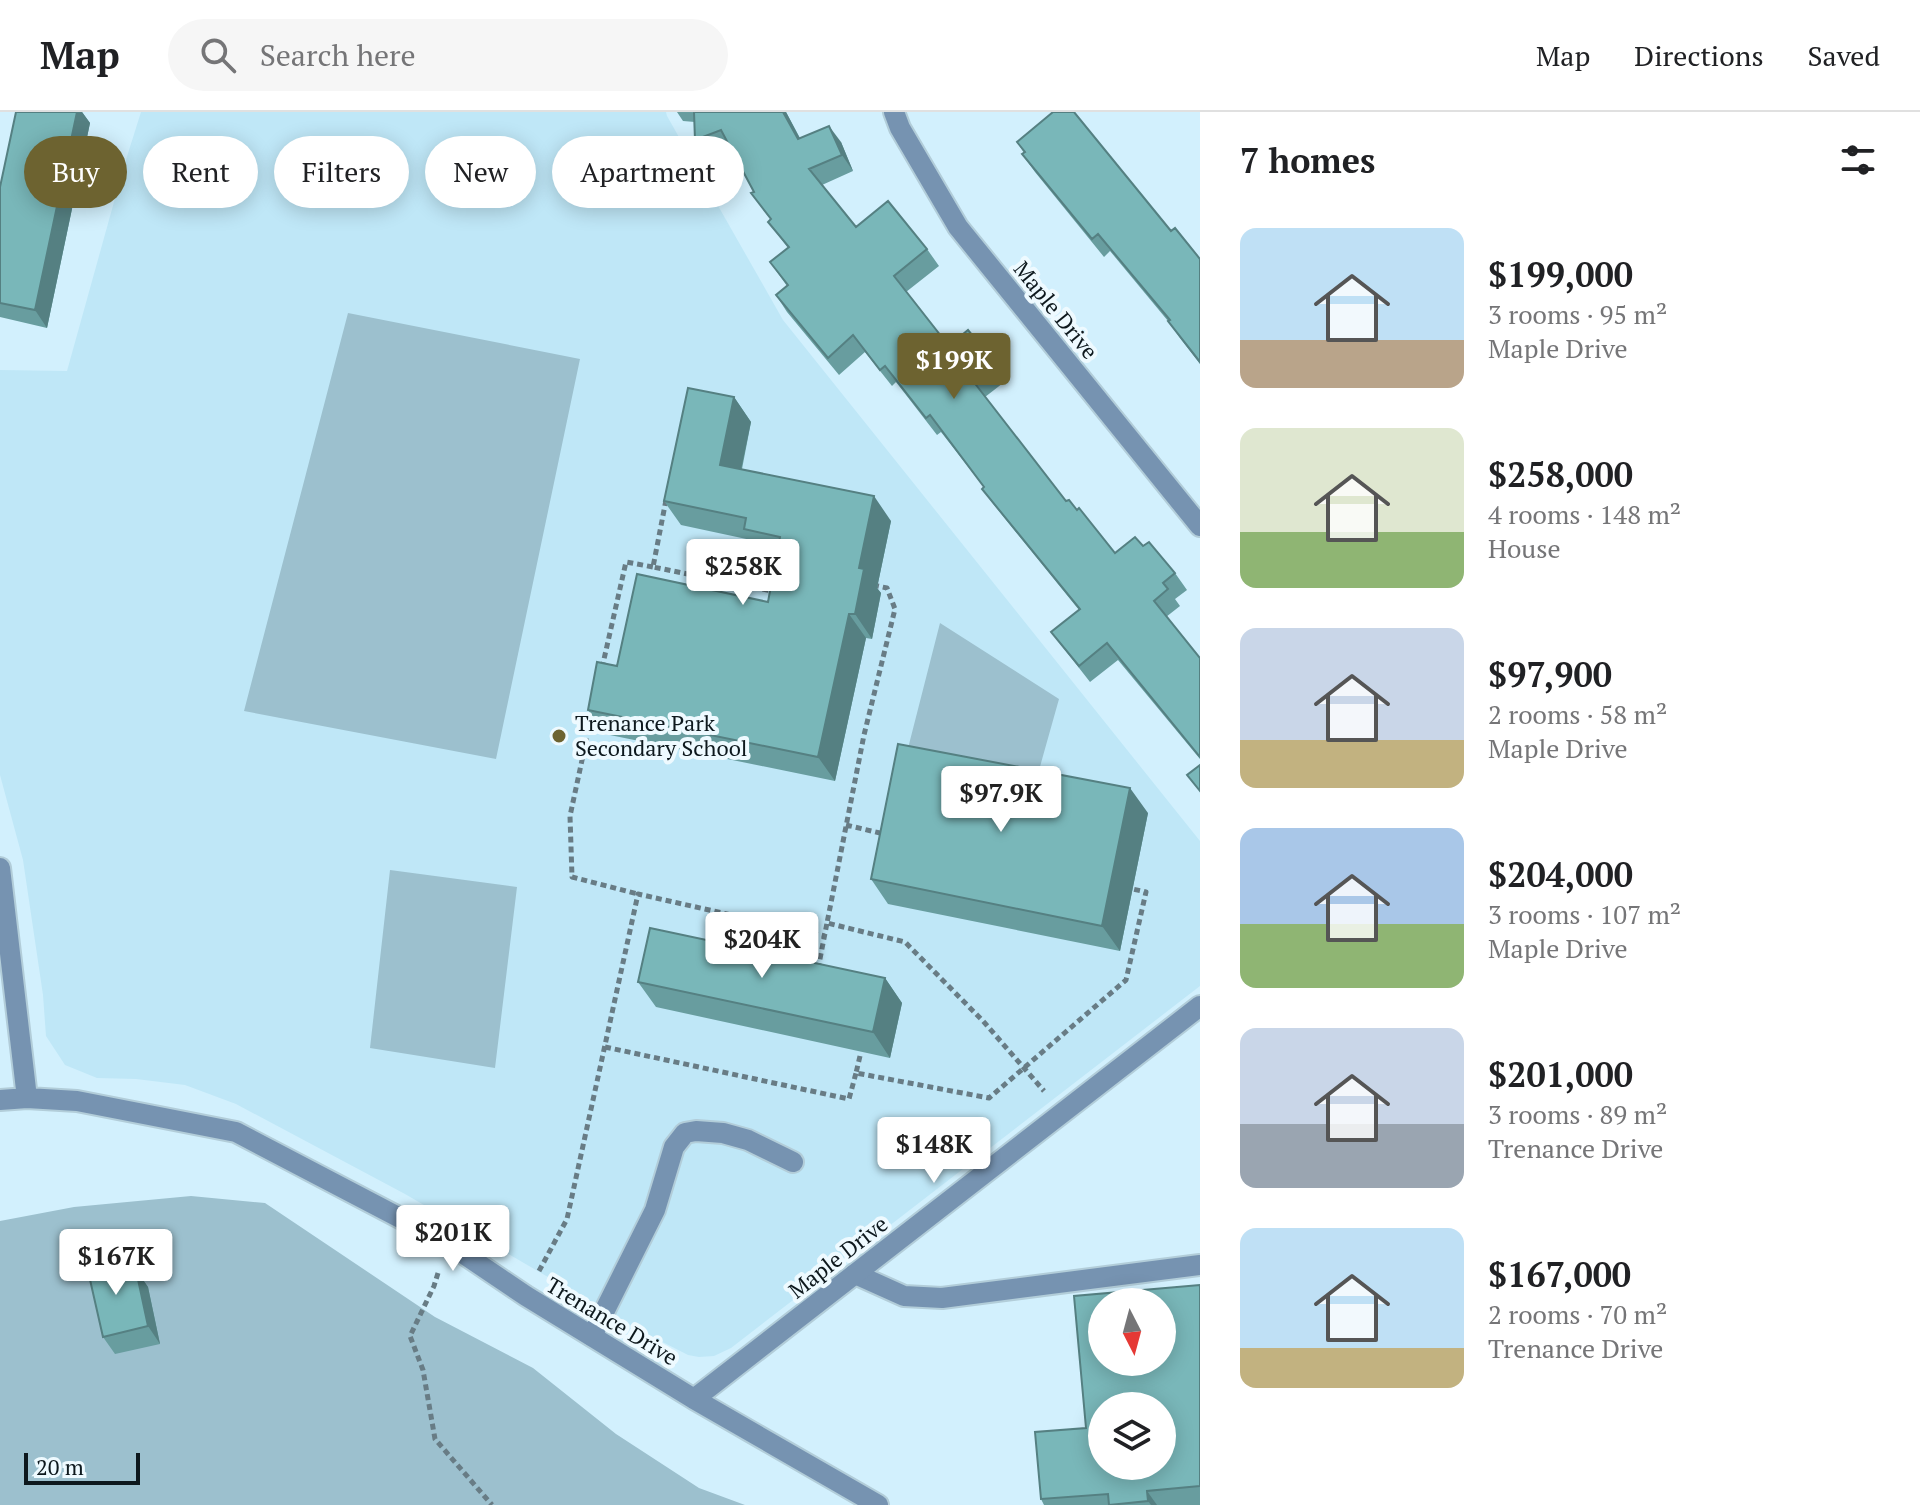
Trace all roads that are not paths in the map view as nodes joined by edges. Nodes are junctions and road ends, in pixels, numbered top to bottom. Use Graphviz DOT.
graph roads {
  1 [pos="894,112"];
  2 [pos="1200,526"];
  3 [pos="0,868"];
  4 [pos="1200,1006"];
  5 [pos="27,1098"];
  6 [pos="0,1100"];
  7 [pos="793,1162"];
  8 [pos="1200,1265"];
  9 [pos="855,1274"];
  10 [pos="592,1336"];
  11 [pos="694,1399"];
  12 [pos="878,1505"];
  1 -- 2 [label="street, Maple Drive"];
  3 -- 5 [label="street"];
  4 -- 9 [label="street, Maple Drive"];
  5 -- 6 [label="street, Trenance Drive"];
  5 -- 10 [label="street, Trenance Drive"];
  7 -- 10 [label="street"];
  8 -- 9 [label="street"];
  9 -- 11 [label="street, Maple Drive"];
  10 -- 11 [label="street, Trenance Drive"];
  11 -- 12 [label="street, Trenance Drive"];
}
